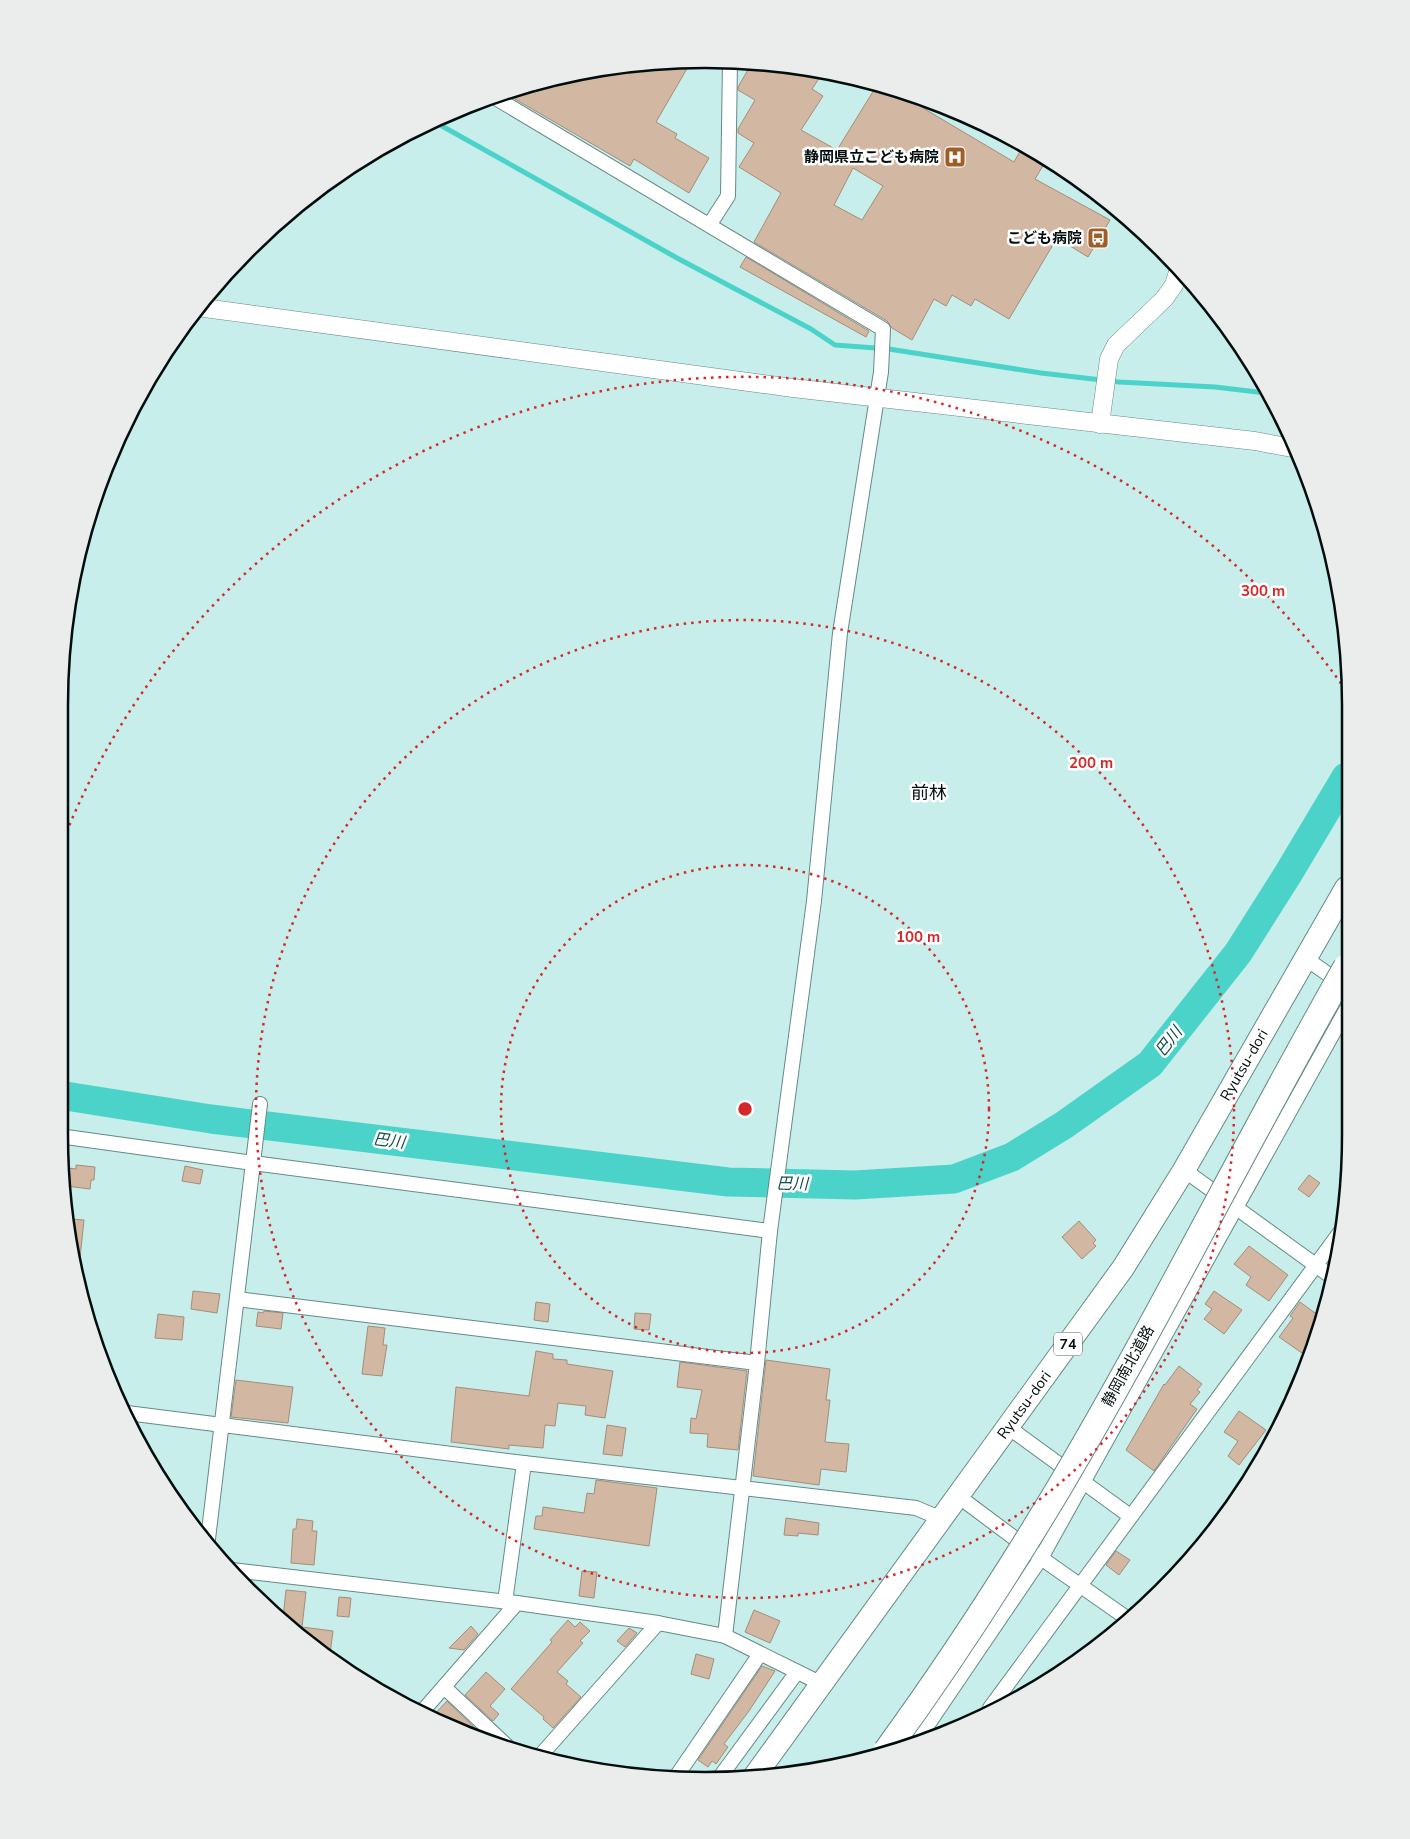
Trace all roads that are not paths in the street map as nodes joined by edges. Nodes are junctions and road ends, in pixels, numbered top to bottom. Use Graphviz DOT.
graph roads {
  1 [pos="730,69"];
  2 [pos="501,101"];
  3 [pos="710,224"];
  4 [pos="1177,277"];
  5 [pos="206,308"];
  6 [pos="876,397"];
  7 [pos="1100,424"];
  8 [pos="1288,447"];
  9 [pos="1342,895"];
  10 [pos="1305,958"];
  11 [pos="1342,974"];
  12 [pos="1342,983"];
  13 [pos="1342,993"];
  14 [pos="1342,1017"];
  15 [pos="260,1104"];
  16 [pos="68,1137"];
  17 [pos="253,1163"];
  18 [pos="1184,1170"];
  19 [pos="1236,1207"];
  20 [pos="770,1231"];
  21 [pos="1332,1244"];
  22 [pos="1317,1266"];
  23 [pos="1327,1273"];
  24 [pos="237,1299"];
  25 [pos="757,1363"];
  26 [pos="132,1414"];
  27 [pos="221,1424"];
  28 [pos="1008,1427"];
  29 [pos="524,1463"];
  30 [pos="1084,1483"];
  31 [pos="742,1488"];
  32 [pos="958,1496"];
  33 [pos="1130,1516"];
  34 [pos="942,1519"];
  35 [pos="209,1533"];
  36 [pos="1042,1558"];
  37 [pos="241,1571"];
  38 [pos="1079,1585"];
  39 [pos="511,1602"];
  40 [pos="1122,1615"];
  41 [pos="658,1623"];
  42 [pos="725,1636"];
  43 [pos="760,1654"];
  44 [pos="798,1672"];
  45 [pos="822,1684"];
  46 [pos="444,1687"];
  47 [pos="994,1702"];
  48 [pos="426,1707"];
  49 [pos="922,1733"];
  50 [pos="497,1737"];
  51 [pos="904,1740"];
  52 [pos="891,1744"];
  53 [pos="544,1751"];
  54 [pos="760,1769"];
  55 [pos="680,1771"];
  56 [pos="724,1771"];
  1 -- 3 [label="street"];
  2 -- 3 [label="street"];
  3 -- 6 [label="street"];
  4 -- 7 [label="street"];
  5 -- 6 [label="street"];
  6 -- 7 [label="street"];
  6 -- 20 [label="street"];
  7 -- 8 [label="street"];
  9 -- 10 [label="main road, Ryutsu-dori / 74"];
  10 -- 12 [label="street"];
  10 -- 18 [label="main road, Ryutsu-dori / 74"];
  11 -- 52 [label="highway, 静岡南北道路, bridge"];
  13 -- 51 [label="highway, 静岡南北道路"];
  14 -- 19 [label="street"];
  15 -- 17 [label="street"];
  16 -- 17 [label="street"];
  17 -- 20 [label="street"];
  17 -- 24 [label="street"];
  18 -- 19 [label="street"];
  18 -- 28 [label="main road, Ryutsu-dori / 74"];
  19 -- 22 [label="street"];
  19 -- 30 [label="street"];
  20 -- 25 [label="street"];
  21 -- 22 [label="street"];
  22 -- 23 [label="street"];
  22 -- 33 [label="street"];
  24 -- 25 [label="street"];
  24 -- 27 [label="street"];
  25 -- 31 [label="street"];
  26 -- 27 [label="street"];
  27 -- 29 [label="street"];
  27 -- 35 [label="street"];
  28 -- 30 [label="street"];
  28 -- 32 [label="main road, Ryutsu-dori / 74"];
  29 -- 31 [label="street"];
  29 -- 39 [label="street"];
  30 -- 33 [label="street"];
  30 -- 36 [label="street"];
  31 -- 34 [label="street"];
  31 -- 42 [label="street"];
  32 -- 34 [label="main road, Ryutsu-dori / 74"];
  32 -- 36 [label="street"];
  33 -- 38 [label="street"];
  34 -- 45 [label="main road, Ryutsu-dori / 74"];
  36 -- 38 [label="street"];
  36 -- 49 [label="street"];
  37 -- 39 [label="street"];
  38 -- 40 [label="street"];
  38 -- 47 [label="street"];
  39 -- 41 [label="street"];
  39 -- 46 [label="street"];
  41 -- 42 [label="street"];
  41 -- 53 [label="street"];
  42 -- 43 [label="street"];
  43 -- 44 [label="street"];
  43 -- 55 [label="street"];
  44 -- 45 [label="street"];
  44 -- 56 [label="street"];
  45 -- 54 [label="main road, Ryutsu-dori / 74"];
  46 -- 48 [label="street"];
  46 -- 50 [label="street"];
}
